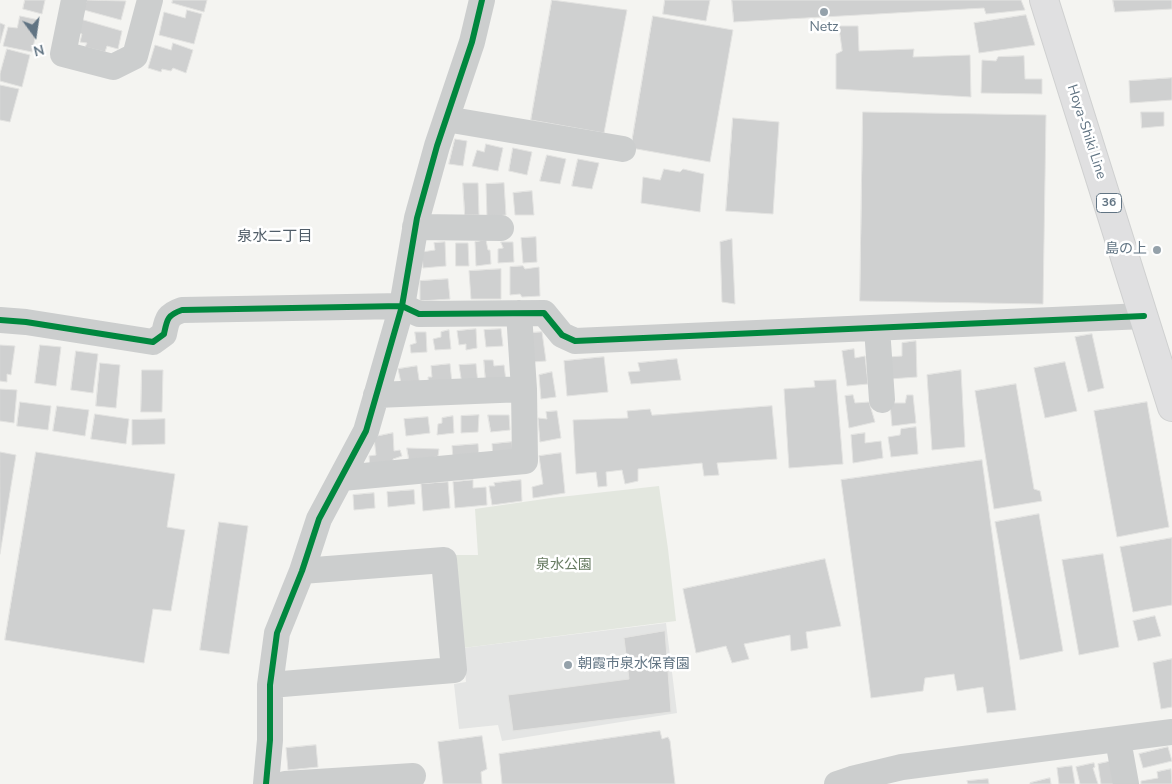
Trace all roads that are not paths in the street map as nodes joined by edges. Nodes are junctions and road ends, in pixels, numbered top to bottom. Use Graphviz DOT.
graph roads {
  1 [pos="74,0"];
  2 [pos="150,0"];
  3 [pos="482,0"];
  4 [pos="1044,0"];
  5 [pos="446,119"];
  6 [pos="623,149"];
  7 [pos="415,227"];
  8 [pos="501,228"];
  9 [pos="402,306"];
  10 [pos="519,313"];
  11 [pos="1144,316"];
  12 [pos="0,320"];
  13 [pos="877,328"];
  14 [pos="524,389"];
  15 [pos="376,395"];
  16 [pos="882,400"];
  17 [pos="1172,407"];
  18 [pos="342,478"];
  19 [pos="302,571"];
  20 [pos="270,685"];
  21 [pos="1172,732"];
  22 [pos="1118,740"];
  23 [pos="951,772"];
  24 [pos="413,776"];
  25 [pos="266,784"];
  26 [pos="285,784"];
  27 [pos="837,784"];
  28 [pos="1126,784"];
  1 -- 2 [label="street"];
  3 -- 5 [label="street"];
  4 -- 11 [label="main road, Hoya-Shiki Line / 36"];
  5 -- 6 [label="street"];
  5 -- 7 [label="street"];
  7 -- 8 [label="street"];
  7 -- 9 [label="street"];
  9 -- 10 [label="street"];
  9 -- 12 [label="street"];
  9 -- 15 [label="street"];
  10 -- 13 [label="street"];
  10 -- 14 [label="street"];
  11 -- 13 [label="street"];
  11 -- 17 [label="main road, Hoya-Shiki Line / 36"];
  13 -- 16 [label="street"];
  14 -- 15 [label="street"];
  14 -- 18 [label="street"];
  15 -- 18 [label="street"];
  18 -- 19 [label="street"];
  19 -- 20 [label="street"];
  19 -- 20 [label="street"];
  20 -- 25 [label="street"];
  21 -- 22 [label="street"];
  22 -- 23 [label="street"];
  22 -- 28 [label="street"];
  23 -- 27 [label="street"];
  24 -- 26 [label="street"];
}
